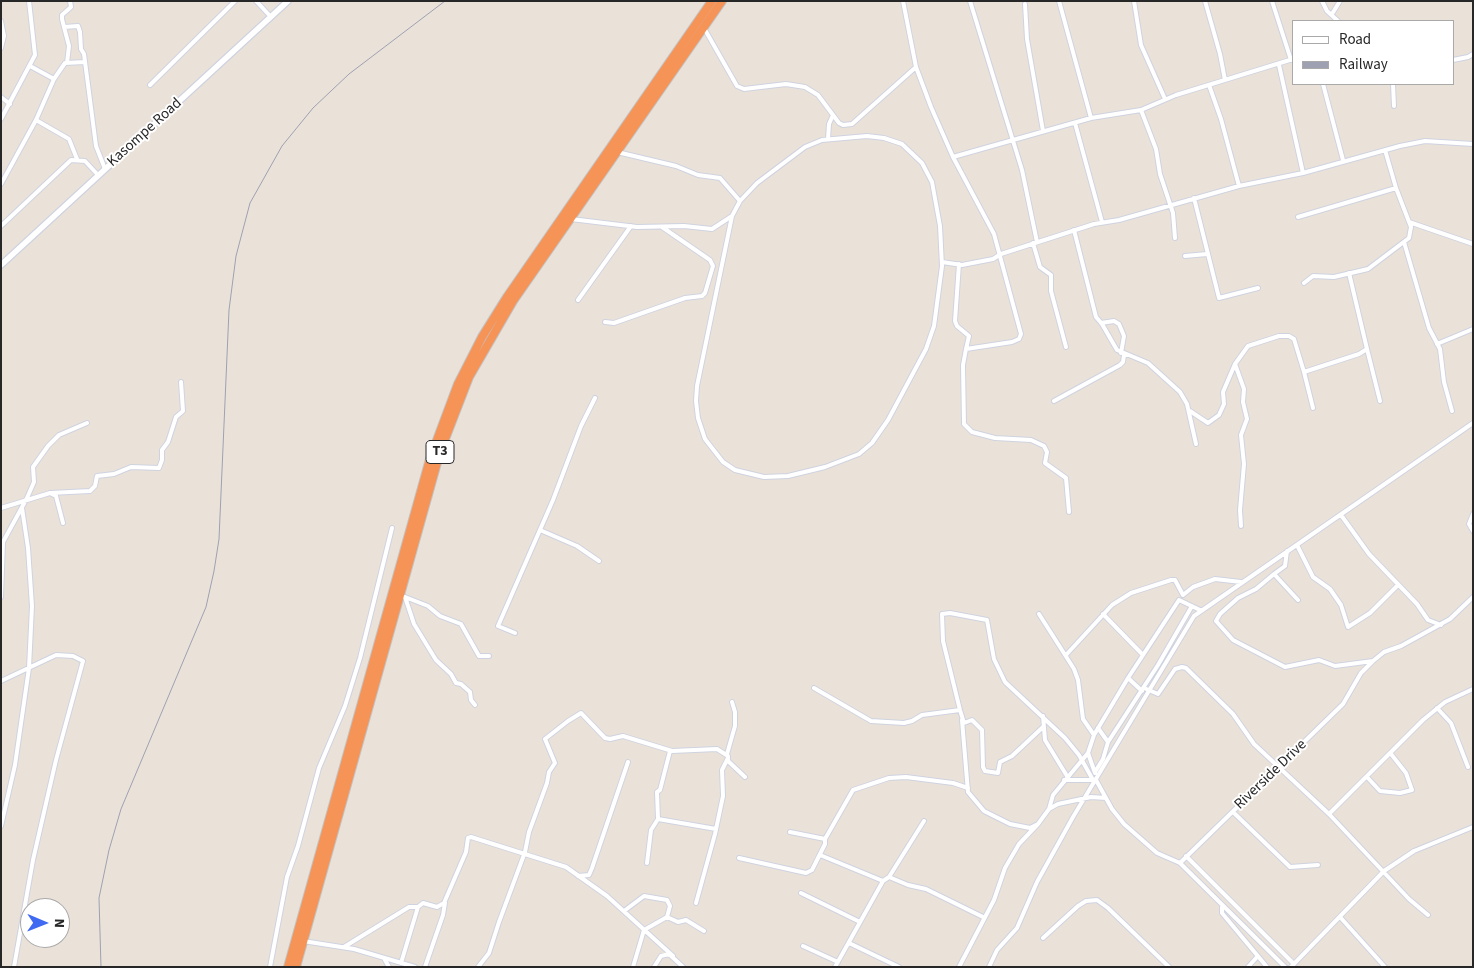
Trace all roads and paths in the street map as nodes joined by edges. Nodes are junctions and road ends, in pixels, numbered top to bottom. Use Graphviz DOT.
graph roads {
  1 [pos="29,1"];
  2 [pos="70,1"];
  3 [pos="235,1"];
  4 [pos="256,1"];
  5 [pos="288,1"];
  6 [pos="712,1"];
  7 [pos="722,1"];
  8 [pos="903,1"];
  9 [pos="970,1"];
  10 [pos="1059,1"];
  11 [pos="1134,1"];
  12 [pos="1205,1"];
  13 [pos="1272,1"];
  14 [pos="1322,1"];
  15 [pos="1340,1"];
  16 [pos="1025,4"];
  17 [pos="1332,14"];
  18 [pos="271,17"];
  19 [pos="1337,20"];
  20 [pos="1,21"];
  21 [pos="64,27"];
  22 [pos="704,28"];
  23 [pos="1,48"];
  24 [pos="1473,54"];
  25 [pos="1292,59"];
  26 [pos="1454,60"];
  27 [pos="67,62"];
  28 [pos="85,62"];
  29 [pos="1278,65"];
  30 [pos="30,66"];
  31 [pos="916,67"];
  32 [pos="54,79"];
  33 [pos="1225,80"];
  34 [pos="150,84"];
  35 [pos="1209,85"];
  36 [pos="1323,85"];
  37 [pos="1393,85"];
  38 [pos="1,97"];
  39 [pos="1165,99"];
  40 [pos="10,104"];
  41 [pos="1394,106"];
  42 [pos="1141,110"];
  43 [pos="833,115"];
  44 [pos="1090,118"];
  45 [pos="1,119"];
  46 [pos="36,120"];
  47 [pos="1074,123"];
  48 [pos="1044,131"];
  49 [pos="828,139"];
  50 [pos="1011,139"];
  51 [pos="1473,144"];
  52 [pos="1385,150"];
  53 [pos="616,151"];
  54 [pos="954,157"];
  55 [pos="77,159"];
  56 [pos="1343,160"];
  57 [pos="104,169"];
  58 [pos="1303,173"];
  59 [pos="98,175"];
  60 [pos="1,184"];
  61 [pos="1239,186"];
  62 [pos="1396,188"];
  63 [pos="1194,198"];
  64 [pos="740,202"];
  65 [pos="1170,204"];
  66 [pos="732,216"];
  67 [pos="1298,217"];
  68 [pos="569,218"];
  69 [pos="1102,222"];
  70 [pos="1410,222"];
  71 [pos="1,226"];
  72 [pos="631,226"];
  73 [pos="662,227"];
  74 [pos="1074,230"];
  75 [pos="1175,238"];
  76 [pos="1404,242"];
  77 [pos="1035,243"];
  78 [pos="1473,244"];
  79 [pos="1001,254"];
  80 [pos="1207,254"];
  81 [pos="1185,256"];
  82 [pos="942,262"];
  83 [pos="1,264"];
  84 [pos="959,264"];
  85 [pos="1349,274"];
  86 [pos="1304,283"];
  87 [pos="1258,288"];
  88 [pos="578,300"];
  89 [pos="605,322"];
  90 [pos="1101,323"];
  91 [pos="1473,328"];
  92 [pos="1437,344"];
  93 [pos="1066,347"];
  94 [pos="1367,349"];
  95 [pos="966,350"];
  96 [pos="1121,353"];
  97 [pos="1127,355"];
  98 [pos="1235,364"];
  99 [pos="1304,372"];
  100 [pos="181,382"];
  101 [pos="595,398"];
  102 [pos="1054,401"];
  103 [pos="1380,402"];
  104 [pos="1313,408"];
  105 [pos="1452,410"];
  106 [pos="1189,411"];
  107 [pos="87,423"];
  108 [pos="1473,423"];
  109 [pos="1196,444"];
  110 [pos="50,493"];
  111 [pos="27,498"];
  112 [pos="1,508"];
  113 [pos="22,508"];
  114 [pos="1069,512"];
  115 [pos="1473,514"];
  116 [pos="1341,515"];
  117 [pos="62,523"];
  118 [pos="1241,526"];
  119 [pos="392,528"];
  120 [pos="540,530"];
  121 [pos="1473,531"];
  122 [pos="1297,545"];
  123 [pos="1287,551"];
  124 [pos="599,561"];
  125 [pos="1274,574"];
  126 [pos="1241,582"];
  127 [pos="1398,585"];
  128 [pos="402,595"];
  129 [pos="1,597"];
  130 [pos="1473,597"];
  131 [pos="1298,600"];
  132 [pos="1192,606"];
  133 [pos="1200,610"];
  134 [pos="1039,614"];
  135 [pos="1103,614"];
  136 [pos="1441,625"];
  137 [pos="515,633"];
  138 [pos="1142,654"];
  139 [pos="1066,655"];
  140 [pos="489,656"];
  141 [pos="1373,661"];
  142 [pos="30,668"];
  143 [pos="1128,678"];
  144 [pos="1,681"];
  145 [pos="814,688"];
  146 [pos="1143,690"];
  147 [pos="1473,690"];
  148 [pos="1149,692"];
  149 [pos="732,702"];
  150 [pos="475,705"];
  151 [pos="1438,708"];
  152 [pos="961,712"];
  153 [pos="1043,716"];
  154 [pos="1043,727"];
  155 [pos="1098,728"];
  156 [pos="1094,735"];
  157 [pos="1108,742"];
  158 [pos="670,750"];
  159 [pos="1088,753"];
  160 [pos="1391,754"];
  161 [pos="727,755"];
  162 [pos="1082,759"];
  163 [pos="628,762"];
  164 [pos="1468,767"];
  165 [pos="1279,768"];
  166 [pos="1095,772"];
  167 [pos="745,777"];
  168 [pos="1367,777"];
  169 [pos="1066,778"];
  170 [pos="1094,780"];
  171 [pos="968,788"];
  172 [pos="1084,798"];
  173 [pos="1106,798"];
  174 [pos="1049,809"];
  175 [pos="1233,812"];
  176 [pos="1329,814"];
  177 [pos="658,819"];
  178 [pos="924,821"];
  179 [pos="1038,824"];
  180 [pos="1,826"];
  181 [pos="1473,827"];
  182 [pos="716,829"];
  183 [pos="790,832"];
  184 [pos="825,839"];
  185 [pos="524,853"];
  186 [pos="820,855"];
  187 [pos="1186,856"];
  188 [pos="740,858"];
  189 [pos="647,863"];
  190 [pos="1180,864"];
  191 [pos="1318,865"];
  192 [pos="1384,871"];
  193 [pos="578,876"];
  194 [pos="889,877"];
  195 [pos="883,882"];
  196 [pos="801,893"];
  197 [pos="446,898"];
  198 [pos="696,903"];
  199 [pos="1222,906"];
  200 [pos="418,907"];
  201 [pos="624,912"];
  202 [pos="1428,915"];
  203 [pos="666,917"];
  204 [pos="983,917"];
  205 [pos="1340,917"];
  206 [pos="860,922"];
  207 [pos="644,930"];
  208 [pos="704,932"];
  209 [pos="1043,938"];
  210 [pos="303,941"];
  211 [pos="849,943"];
  212 [pos="803,946"];
  213 [pos="343,948"];
  214 [pos="379,956"];
  215 [pos="673,956"];
  216 [pos="1257,957"];
  217 [pos="838,962"];
  218 [pos="401,963"];
  219 [pos="1292,965"];
  220 [pos="14,967"];
  221 [pos="270,967"];
  222 [pos="288,967"];
  223 [pos="296,967"];
  224 [pos="389,967"];
  225 [pos="415,967"];
  226 [pos="424,967"];
  227 [pos="478,967"];
  228 [pos="633,967"];
  229 [pos="654,967"];
  230 [pos="683,967"];
  231 [pos="835,967"];
  232 [pos="899,967"];
  233 [pos="959,967"];
  234 [pos="989,967"];
  235 [pos="1169,967"];
  236 [pos="1248,967"];
  237 [pos="1267,967"];
  238 [pos="1285,967"];
  239 [pos="1384,967"];
  1 -- 30 [label="street"];
  2 -- 21 [label="street"];
  3 -- 34 [label="street"];
  4 -- 18 [label="street"];
  5 -- 18 [label="street, Kasompe Road"];
  6 -- 222 [label="highway, T3"];
  7 -- 22 [label="highway, T3"];
  8 -- 31 [label="street"];
  9 -- 50 [label="street"];
  10 -- 44 [label="street"];
  11 -- 39 [label="street"];
  12 -- 33 [label="street"];
  13 -- 25 [label="street"];
  14 -- 17 [label="street"];
  15 -- 17 [label="street"];
  16 -- 48 [label="street"];
  17 -- 19 [label="street"];
  18 -- 57 [label="street, Kasompe Road"];
  20 -- 23 [label="street"];
  21 -- 27 [label="street"];
  21 -- 28 [label="street"];
  22 -- 43 [label="street"];
  22 -- 53 [label="highway, T3"];
  24 -- 26 [label="street"];
  25 -- 29 [label="street"];
  27 -- 28 [label="street"];
  27 -- 32 [label="street"];
  28 -- 57 [label="street"];
  29 -- 33 [label="street"];
  29 -- 58 [label="street"];
  30 -- 32 [label="street"];
  30 -- 40 [label="street"];
  31 -- 43 [label="street"];
  31 -- 54 [label="street"];
  32 -- 46 [label="street"];
  33 -- 35 [label="street"];
  35 -- 39 [label="street"];
  35 -- 61 [label="street"];
  36 -- 56 [label="street"];
  37 -- 41 [label="street"];
  38 -- 40 [label="street"];
  39 -- 42 [label="street"];
  40 -- 45 [label="street"];
  42 -- 44 [label="street"];
  42 -- 65 [label="street"];
  43 -- 49 [label="street"];
  44 -- 47 [label="street"];
  46 -- 55 [label="street"];
  46 -- 60 [label="street"];
  47 -- 48 [label="street"];
  47 -- 69 [label="street"];
  48 -- 50 [label="street"];
  49 -- 64 [label="street"];
  49 -- 82 [label="street"];
  50 -- 54 [label="street"];
  50 -- 77 [label="street"];
  51 -- 52 [label="street"];
  52 -- 56 [label="street"];
  52 -- 62 [label="street"];
  53 -- 64 [label="street"];
  53 -- 68 [label="highway, T3"];
  54 -- 79 [label="street"];
  55 -- 59 [label="street"];
  55 -- 71 [label="street"];
  56 -- 58 [label="street"];
  57 -- 59 [label="street, Kasompe Road"];
  58 -- 61 [label="street"];
  59 -- 83 [label="street, Kasompe Road"];
  61 -- 63 [label="street"];
  62 -- 67 [label="street"];
  62 -- 70 [label="street"];
  63 -- 65 [label="street"];
  63 -- 80 [label="street"];
  64 -- 66 [label="street"];
  65 -- 69 [label="street"];
  65 -- 75 [label="street"];
  66 -- 73 [label="street"];
  66 -- 82 [label="street"];
  68 -- 72 [label="street"];
  68 -- 128 [label="highway, T3"];
  69 -- 74 [label="street"];
  70 -- 76 [label="street"];
  70 -- 78 [label="street"];
  72 -- 73 [label="street"];
  72 -- 88 [label="street"];
  73 -- 89 [label="street"];
  74 -- 77 [label="street"];
  74 -- 90 [label="street"];
  76 -- 85 [label="street"];
  76 -- 92 [label="street"];
  77 -- 79 [label="street"];
  77 -- 93 [label="street"];
  79 -- 84 [label="street"];
  79 -- 95 [label="street"];
  80 -- 81 [label="street"];
  80 -- 87 [label="street"];
  82 -- 84 [label="street"];
  84 -- 95 [label="street"];
  85 -- 86 [label="street"];
  85 -- 94 [label="street"];
  90 -- 96 [label="street"];
  90 -- 96 [label="street"];
  91 -- 92 [label="street"];
  92 -- 105 [label="street"];
  94 -- 99 [label="street"];
  94 -- 103 [label="street"];
  95 -- 114 [label="street"];
  96 -- 97 [label="street"];
  97 -- 102 [label="street"];
  97 -- 106 [label="street"];
  98 -- 99 [label="street"];
  98 -- 106 [label="street"];
  98 -- 118 [label="street"];
  99 -- 104 [label="street"];
  100 -- 110 [label="street"];
  101 -- 120 [label="street"];
  106 -- 109 [label="street"];
  107 -- 111 [label="street"];
  108 -- 116 [label="street"];
  110 -- 111 [label="street"];
  110 -- 117 [label="street"];
  111 -- 112 [label="street"];
  111 -- 113 [label="street"];
  113 -- 129 [label="street"];
  113 -- 142 [label="street"];
  115 -- 121 [label="street"];
  116 -- 122 [label="street"];
  116 -- 127 [label="street"];
  119 -- 221 [label="street"];
  120 -- 124 [label="street"];
  120 -- 137 [label="street"];
  122 -- 123 [label="street"];
  122 -- 127 [label="street"];
  123 -- 125 [label="street"];
  123 -- 126 [label="street"];
  125 -- 131 [label="street"];
  125 -- 141 [label="street"];
  126 -- 133 [label="street"];
  126 -- 135 [label="street"];
  127 -- 136 [label="street"];
  128 -- 140 [label="street"];
  128 -- 150 [label="street"];
  128 -- 210 [label="highway, T3"];
  130 -- 136 [label="street, Riverside Drive"];
  132 -- 133 [label="street"];
  132 -- 138 [label="street"];
  132 -- 146 [label="street"];
  133 -- 148 [label="street"];
  134 -- 139 [label="street"];
  135 -- 138 [label="street"];
  135 -- 139 [label="street"];
  136 -- 141 [label="street, Riverside Drive"];
  138 -- 143 [label="street"];
  139 -- 156 [label="street"];
  141 -- 165 [label="street, Riverside Drive"];
  142 -- 144 [label="street"];
  142 -- 180 [label="street"];
  142 -- 220 [label="street"];
  143 -- 146 [label="street"];
  143 -- 155 [label="street"];
  145 -- 152 [label="street"];
  146 -- 148 [label="street"];
  146 -- 157 [label="street"];
  147 -- 151 [label="street"];
  148 -- 165 [label="street"];
  148 -- 170 [label="street"];
  149 -- 161 [label="street"];
  151 -- 160 [label="street"];
  151 -- 164 [label="street"];
  152 -- 153 [label="street"];
  152 -- 154 [label="street"];
  152 -- 171 [label="street"];
  153 -- 154 [label="street"];
  153 -- 162 [label="street"];
  154 -- 169 [label="street"];
  155 -- 156 [label="street"];
  155 -- 157 [label="street"];
  156 -- 159 [label="street"];
  157 -- 166 [label="street"];
  158 -- 161 [label="street"];
  158 -- 177 [label="street"];
  158 -- 185 [label="street"];
  159 -- 162 [label="street"];
  159 -- 166 [label="street"];
  160 -- 168 [label="street"];
  160 -- 168 [label="street"];
  161 -- 167 [label="street"];
  161 -- 182 [label="street"];
  162 -- 169 [label="street"];
  162 -- 170 [label="street"];
  163 -- 193 [label="street"];
  165 -- 175 [label="street, Riverside Drive"];
  165 -- 176 [label="street"];
  166 -- 170 [label="street"];
  168 -- 176 [label="street"];
  169 -- 170 [label="street"];
  169 -- 174 [label="street"];
  170 -- 172 [label="street"];
  170 -- 173 [label="street"];
  171 -- 179 [label="street"];
  171 -- 184 [label="street"];
  172 -- 173 [label="street"];
  172 -- 174 [label="street"];
  172 -- 234 [label="street"];
  173 -- 190 [label="street"];
  174 -- 179 [label="street"];
  175 -- 187 [label="street, Riverside Drive"];
  175 -- 191 [label="street"];
  176 -- 192 [label="street"];
  177 -- 182 [label="street"];
  177 -- 189 [label="street"];
  178 -- 194 [label="street"];
  179 -- 204 [label="street"];
  181 -- 192 [label="street"];
  182 -- 198 [label="street"];
  183 -- 184 [label="street"];
  184 -- 186 [label="street"];
  185 -- 193 [label="street"];
  185 -- 197 [label="street"];
  185 -- 227 [label="street"];
  186 -- 188 [label="street"];
  186 -- 195 [label="street"];
  187 -- 190 [label="street, Riverside Drive"];
  187 -- 219 [label="street"];
  190 -- 199 [label="street"];
  192 -- 202 [label="street"];
  192 -- 205 [label="street"];
  193 -- 201 [label="street"];
  194 -- 195 [label="street"];
  194 -- 204 [label="street"];
  195 -- 206 [label="street"];
  196 -- 206 [label="street"];
  197 -- 200 [label="street"];
  197 -- 226 [label="street"];
  199 -- 216 [label="street"];
  199 -- 238 [label="street"];
  200 -- 213 [label="street"];
  200 -- 218 [label="street"];
  201 -- 203 [label="street"];
  201 -- 207 [label="street"];
  203 -- 207 [label="street"];
  203 -- 208 [label="street"];
  204 -- 233 [label="street"];
  205 -- 219 [label="street"];
  205 -- 239 [label="street"];
  206 -- 211 [label="street"];
  207 -- 215 [label="street"];
  207 -- 228 [label="street"];
  209 -- 235 [label="street"];
  210 -- 213 [label="street"];
  210 -- 223 [label="highway, T3"];
  211 -- 217 [label="street"];
  211 -- 232 [label="street"];
  212 -- 217 [label="street"];
  213 -- 214 [label="street"];
  214 -- 218 [label="street"];
  214 -- 224 [label="street"];
  215 -- 229 [label="street"];
  215 -- 230 [label="street"];
  216 -- 236 [label="street"];
  216 -- 237 [label="street"];
  217 -- 231 [label="street"];
  218 -- 225 [label="street"];
}
